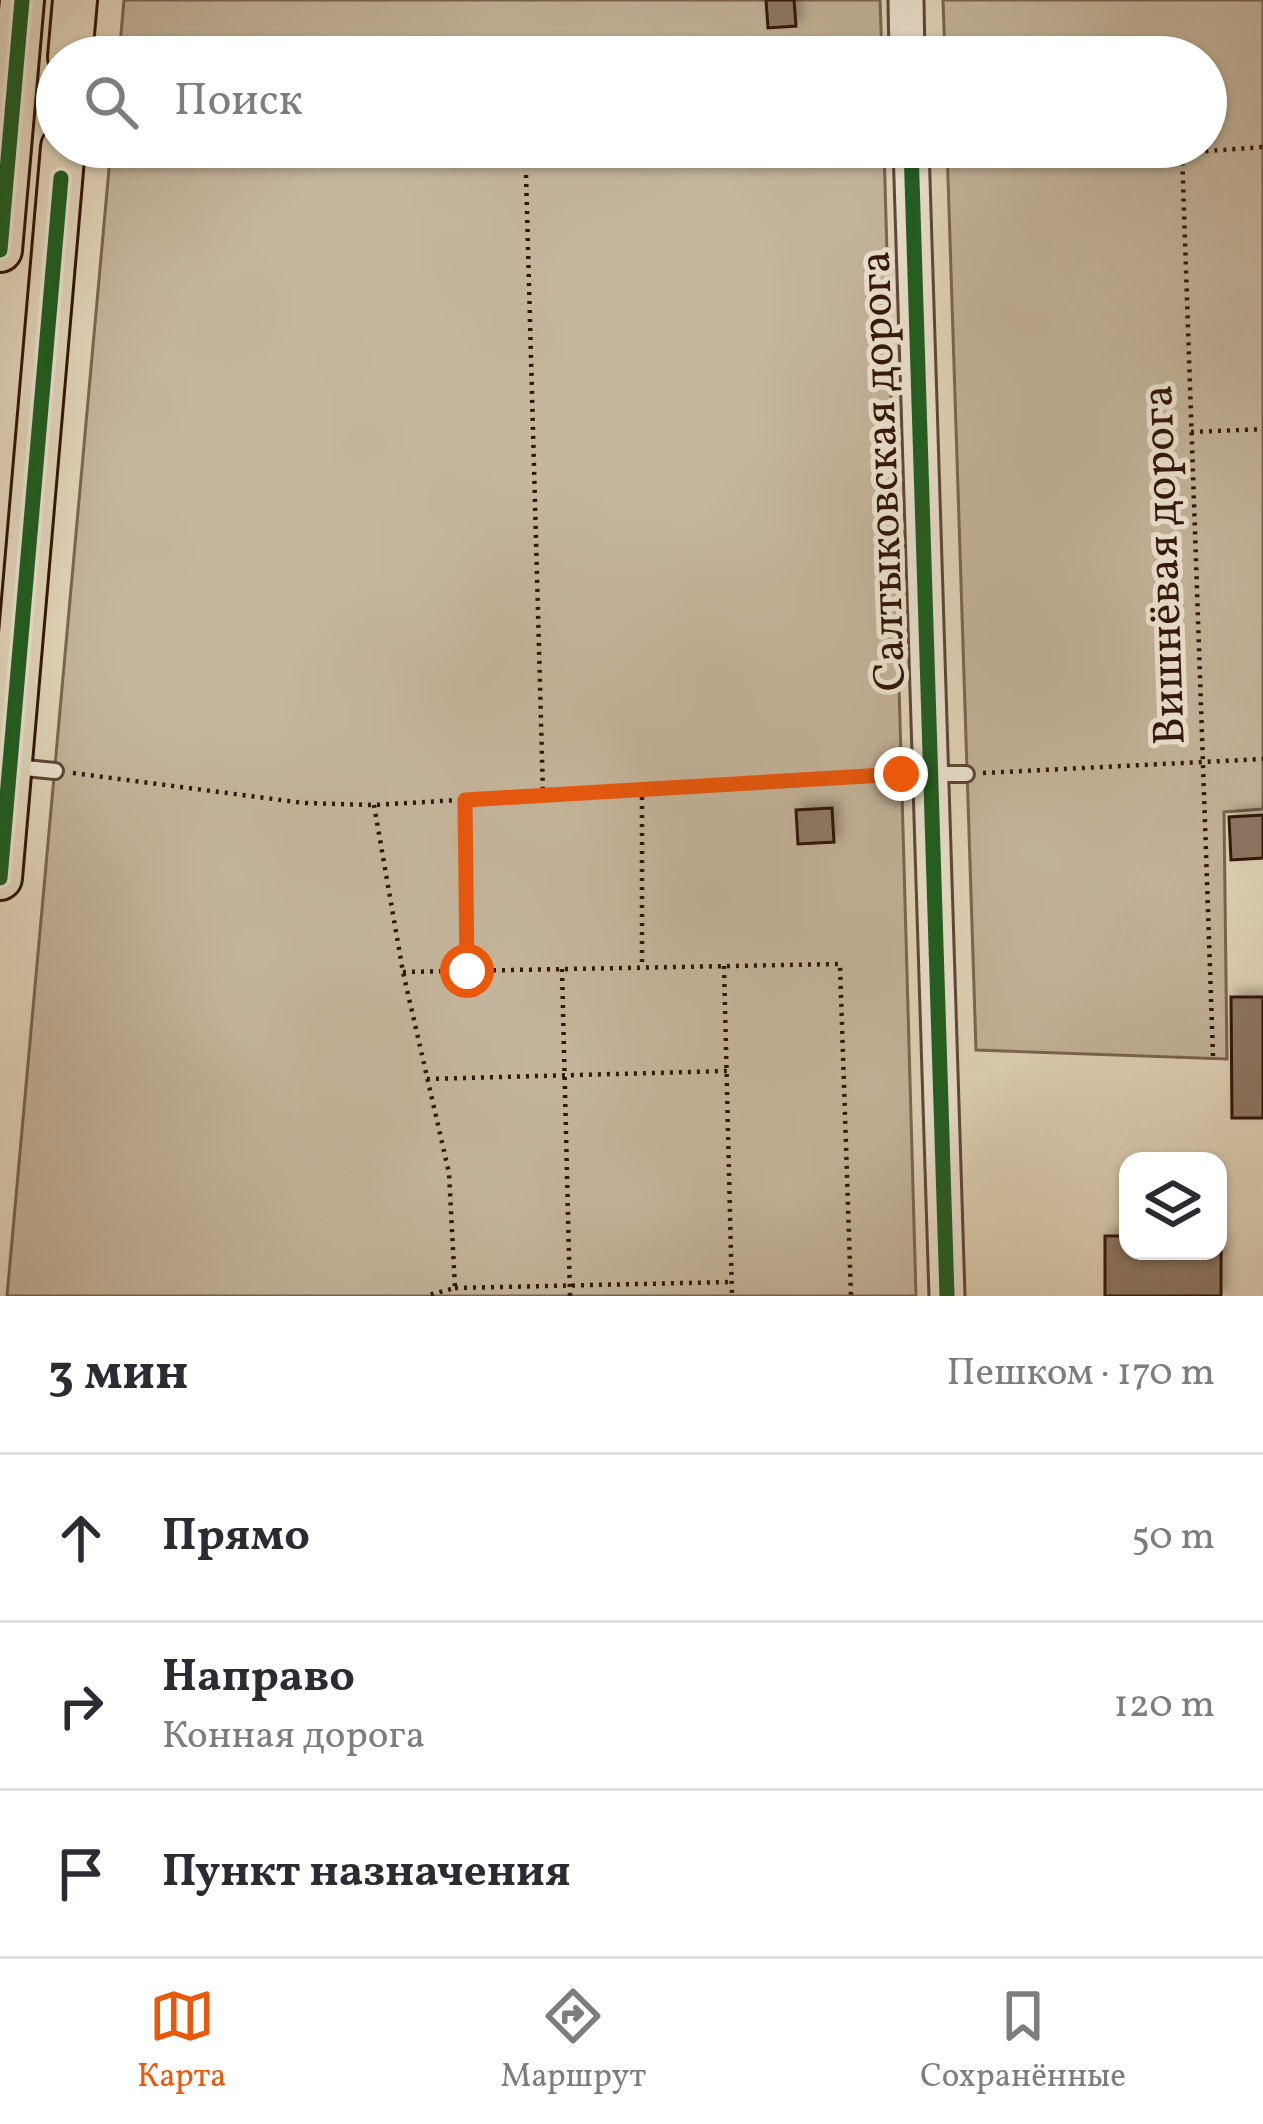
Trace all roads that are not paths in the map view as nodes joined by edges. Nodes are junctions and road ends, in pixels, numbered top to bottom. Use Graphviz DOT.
graph roads {
  1 [pos="22,0"];
  2 [pos="75,0"];
  3 [pos="906,0"];
  4 [pos="72,36"];
  5 [pos="907,36"];
  6 [pos="8,75"];
  7 [pos="61,168"];
  8 [pos="911,168"];
  9 [pos="0,250"];
  10 [pos="10,766"];
  11 [pos="55,771"];
  12 [pos="0,878"];
  13 [pos="947,1296"];
  1 -- 6 [label="main road"];
  2 -- 4 [label="main road"];
  3 -- 5 [label="street"];
  6 -- 9 [label="main road"];
  7 -- 10 [label="main road"];
  8 -- 13 [label="street, Салтыковская дорога"];
  10 -- 11 [label="lane"];
  10 -- 12 [label="main road"];
}
